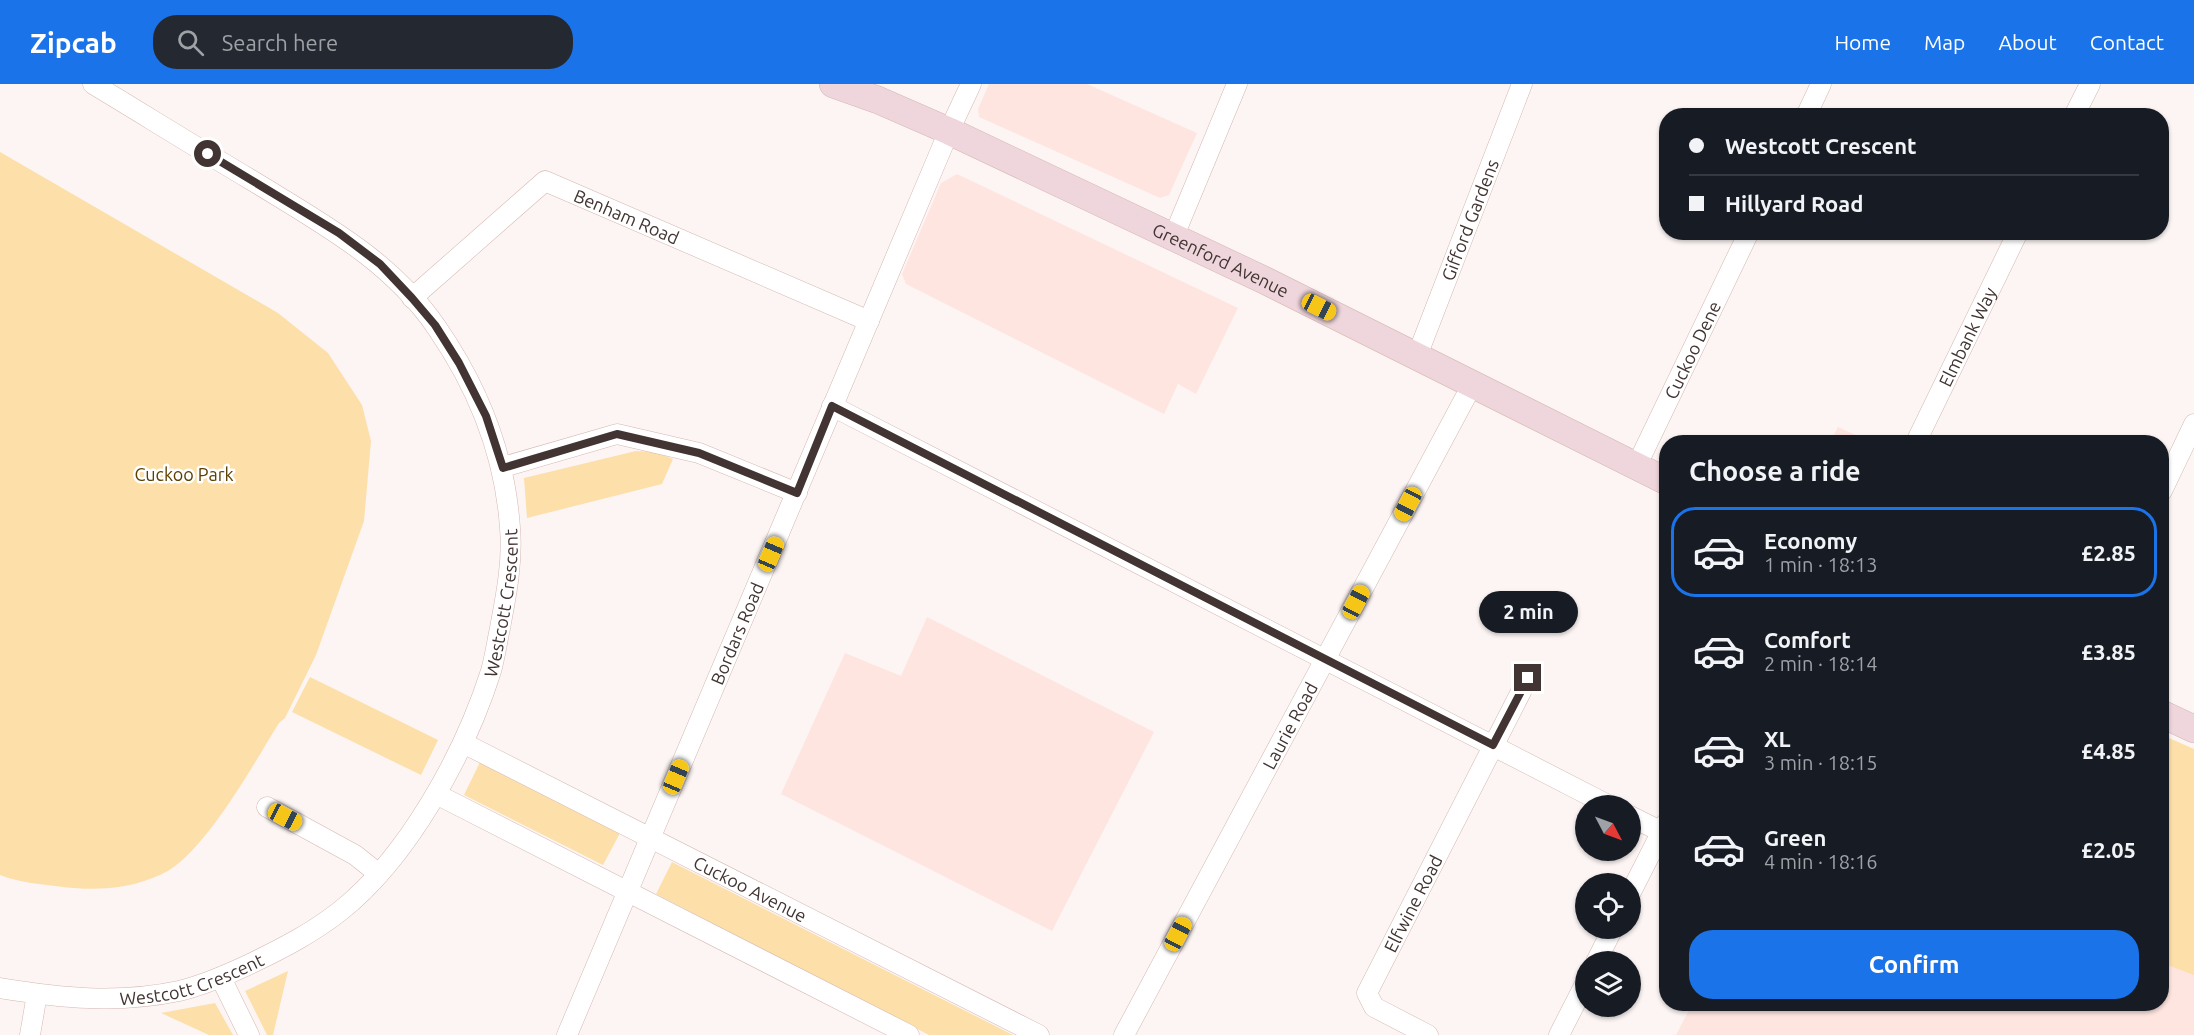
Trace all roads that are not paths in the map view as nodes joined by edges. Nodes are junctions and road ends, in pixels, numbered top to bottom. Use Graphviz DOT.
graph roads {
  1 [pos="93,84"];
  2 [pos="833,84"];
  3 [pos="971,84"];
  4 [pos="1237,84"];
  5 [pos="1522,84"];
  6 [pos="1821,84"];
  7 [pos="2090,84"];
  8 [pos="1810,108"];
  9 [pos="2078,108"];
  10 [pos="949,131"];
  11 [pos="1173,238"];
  12 [pos="1745,240"];
  13 [pos="2014,240"];
  14 [pos="412,298"];
  15 [pos="868,321"];
  16 [pos="1417,356"];
  17 [pos="1472,385"];
  18 [pos="832,406"];
  19 [pos="2194,424"];
  20 [pos="1920,435"];
  21 [pos="1636,467"];
  22 [pos="503,468"];
  23 [pos="2169,476"];
  24 [pos="1659,478"];
  25 [pos="797,493"];
  26 [pos="1325,659"];
  27 [pos="1528,678"];
  28 [pos="2169,717"];
  29 [pos="2194,729"];
  30 [pos="463,743"];
  31 [pos="1493,745"];
  32 [pos="436,794"];
  33 [pos="1589,795"];
  34 [pos="267,807"];
  35 [pos="1641,820"];
  36 [pos="1659,826"];
  37 [pos="650,838"];
  38 [pos="1659,838"];
  39 [pos="1641,873"];
  40 [pos="378,874"];
  41 [pos="628,891"];
  42 [pos="221,978"];
  43 [pos="0,988"];
  44 [pos="37,994"];
  45 [pos="1575,1004"];
  46 [pos="572,1033"];
  47 [pos="30,1035"];
  48 [pos="249,1035"];
  49 [pos="909,1035"];
  50 [pos="1039,1035"];
  51 [pos="1124,1035"];
  52 [pos="1428,1035"];
  53 [pos="1559,1035"];
  1 -- 14 [label="street, Westcott Crescent"];
  2 -- 10 [label="street, Greenford Avenue"];
  3 -- 10 [label="street, Bordars Road"];
  4 -- 11 [label="street"];
  5 -- 16 [label="street, Gifford Gardens"];
  6 -- 8 [label="street"];
  7 -- 9 [label="street"];
  10 -- 11 [label="street, Greenford Avenue"];
  10 -- 15 [label="street, Bordars Road"];
  11 -- 16 [label="street, Greenford Avenue"];
  12 -- 21 [label="street, Cuckoo Dene"];
  13 -- 20 [label="street, Elmbank Way"];
  14 -- 15 [label="street, Benham Road"];
  14 -- 22 [label="street, Westcott Crescent"];
  15 -- 18 [label="street, Bordars Road"];
  16 -- 17 [label="street, Greenford Avenue"];
  17 -- 21 [label="street, Greenford Avenue"];
  17 -- 26 [label="street, Laurie Road"];
  18 -- 25 [label="street, Bordars Road"];
  18 -- 26 [label="street"];
  19 -- 23 [label="street"];
  21 -- 24 [label="street, Greenford Avenue"];
  22 -- 25 [label="street"];
  22 -- 30 [label="street, Westcott Crescent"];
  25 -- 37 [label="street, Bordars Road"];
  26 -- 31 [label="street"];
  26 -- 51 [label="street, Laurie Road"];
  27 -- 31 [label="street"];
  28 -- 29 [label="street"];
  30 -- 32 [label="street, Westcott Crescent"];
  30 -- 37 [label="street, Cuckoo Avenue"];
  31 -- 33 [label="street"];
  31 -- 52 [label="street, Elfwine Road"];
  32 -- 40 [label="street, Westcott Crescent"];
  32 -- 41 [label="street"];
  34 -- 40 [label="street"];
  35 -- 36 [label="street"];
  37 -- 41 [label="street, Bordars Road"];
  37 -- 50 [label="street, Cuckoo Avenue"];
  38 -- 39 [label="street"];
  40 -- 42 [label="street, Westcott Crescent"];
  41 -- 46 [label="street, Bordars Road"];
  41 -- 49 [label="street"];
  42 -- 44 [label="street, Westcott Crescent"];
  42 -- 48 [label="street"];
  43 -- 44 [label="street, Westcott Crescent"];
  44 -- 47 [label="street"];
  45 -- 53 [label="street"];
}
